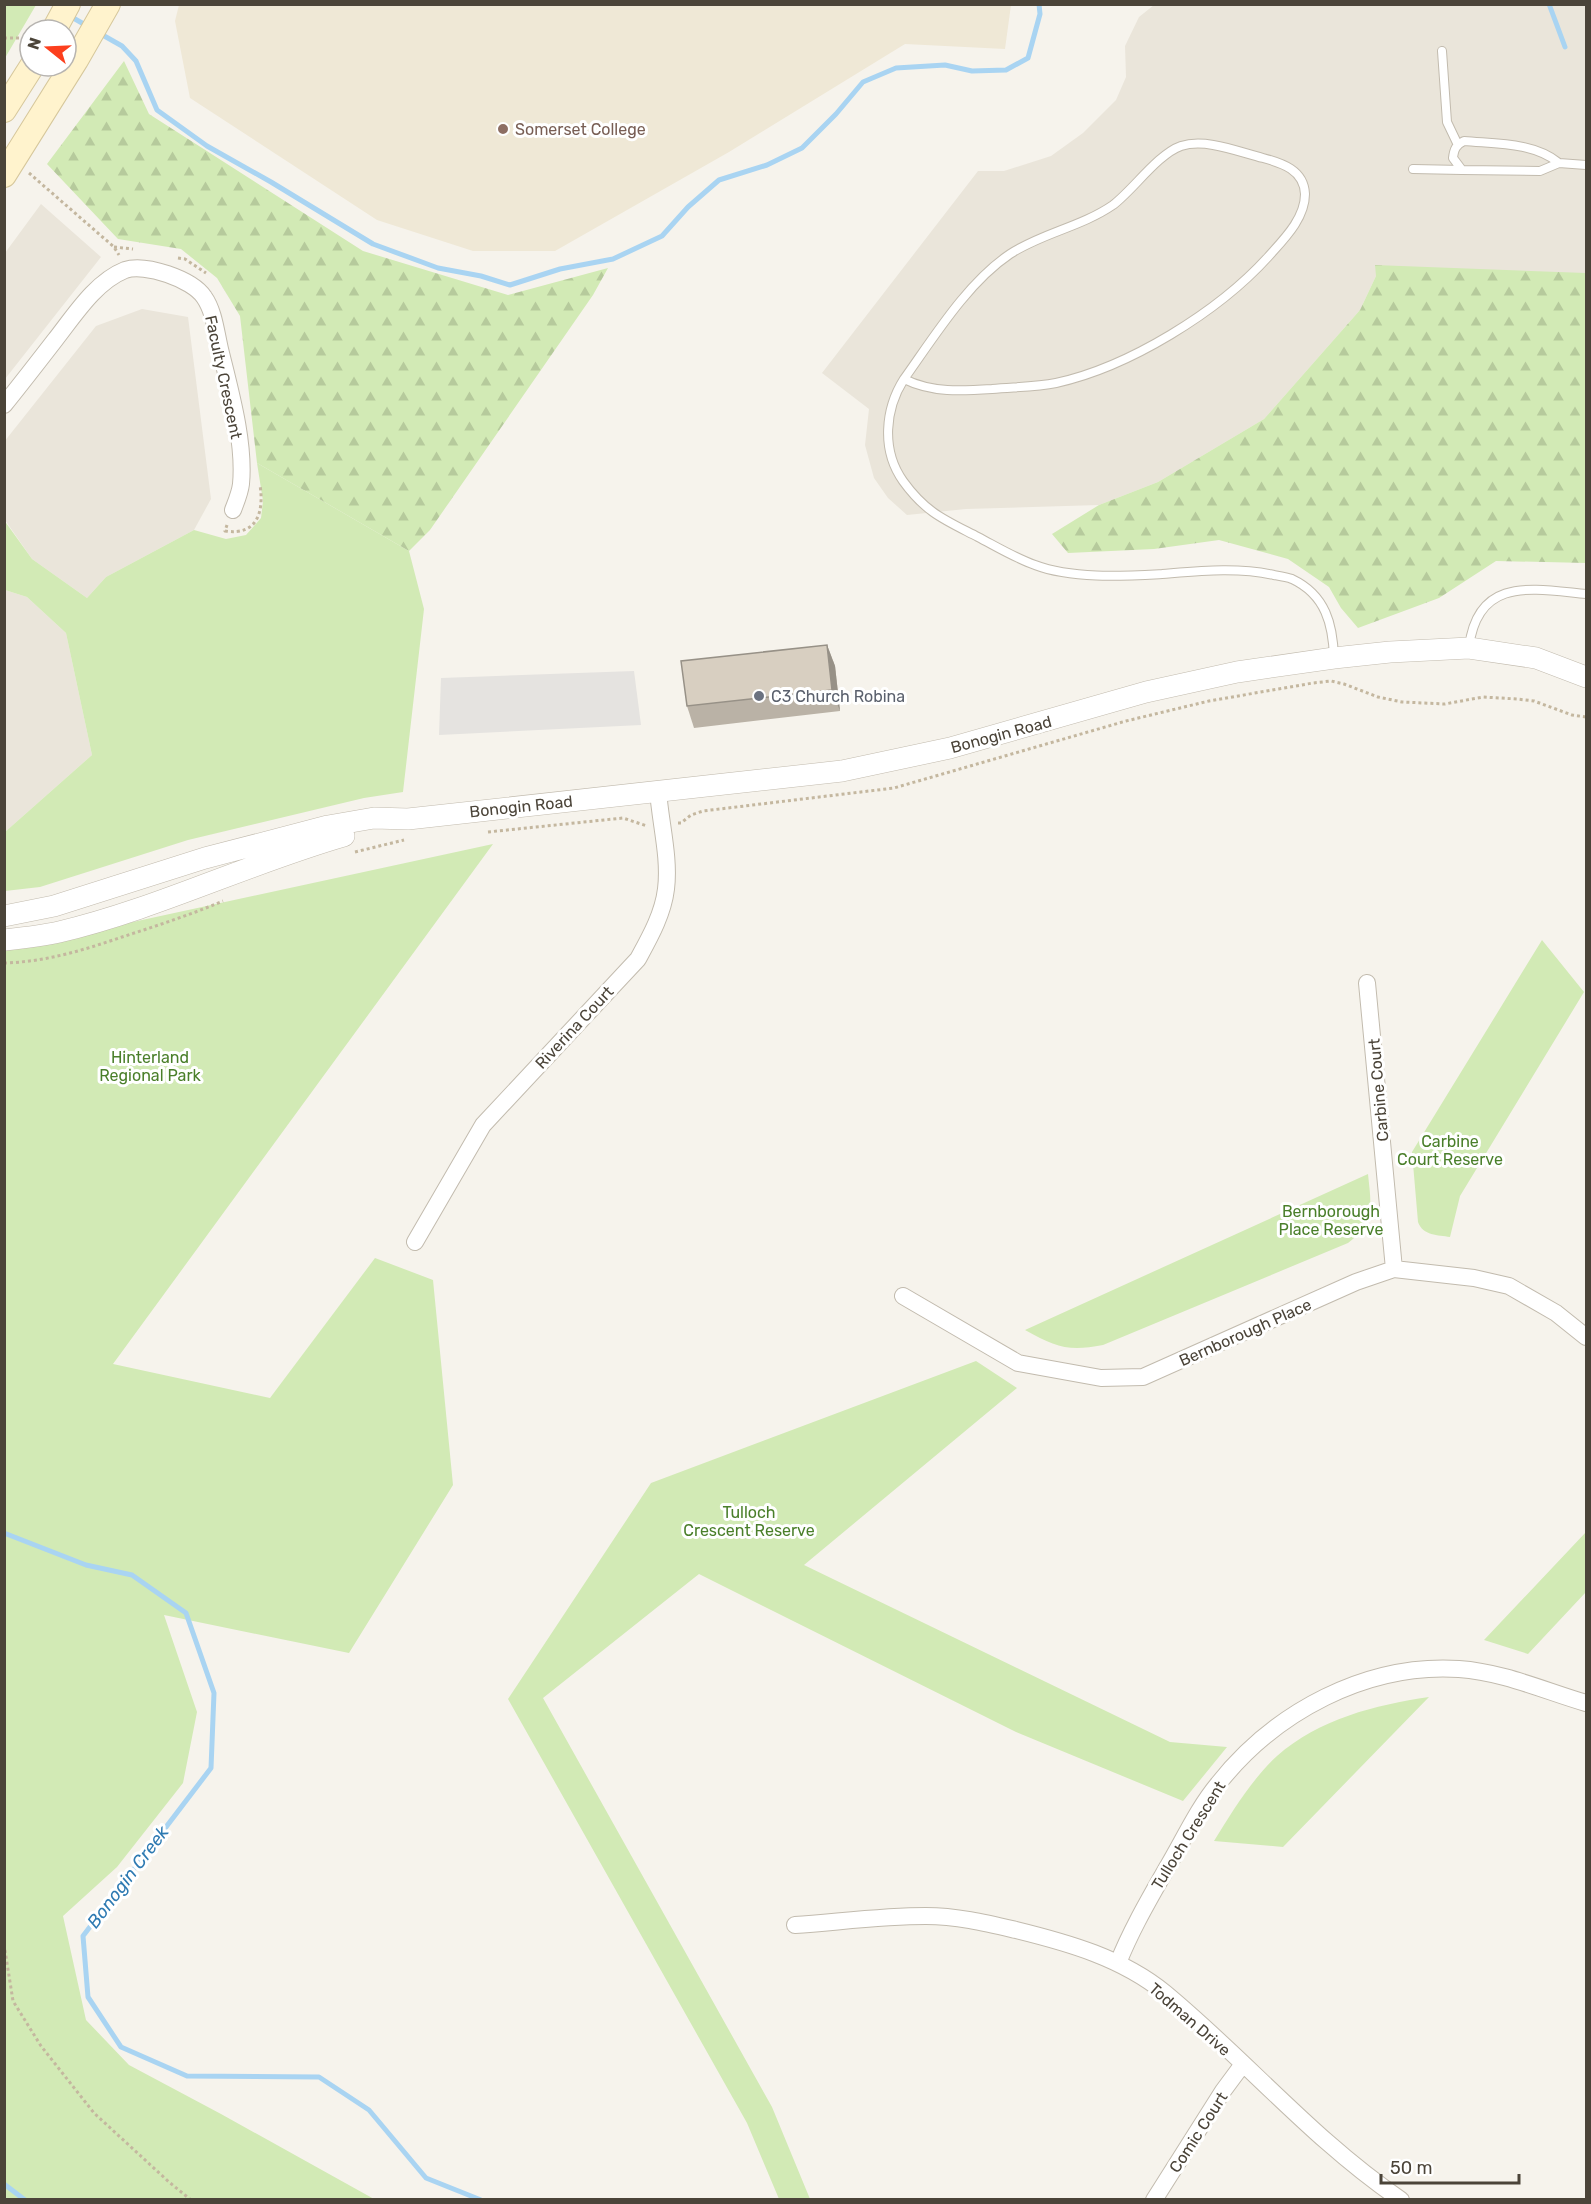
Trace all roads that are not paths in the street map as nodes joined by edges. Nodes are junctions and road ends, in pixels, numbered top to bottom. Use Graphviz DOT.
graph roads {
  1 [pos="68,4"];
  2 [pos="108,4"];
  3 [pos="60,18"];
  4 [pos="1442,51"];
  5 [pos="25,78"];
  6 [pos="4,111"];
  7 [pos="1458,145"];
  8 [pos="1559,163"];
  9 [pos="1587,165"];
  10 [pos="1413,169"];
  11 [pos="1462,170"];
  12 [pos="4,175"];
  13 [pos="904,379"];
  14 [pos="4,405"];
  15 [pos="233,510"];
  16 [pos="1587,594"];
  17 [pos="1469,648"];
  18 [pos="1334,658"];
  19 [pos="1587,676"];
  20 [pos="658,790"];
  21 [pos="407,829"];
  22 [pos="166,899"];
  23 [pos="7,916"];
  24 [pos="4,940"];
  25 [pos="1367,983"];
  26 [pos="415,1242"];
  27 [pos="1394,1269"];
  28 [pos="903,1296"];
  29 [pos="1587,1337"];
  30 [pos="1587,1704"];
  31 [pos="795,1925"];
  32 [pos="1118,1963"];
  33 [pos="1243,2064"];
  34 [pos="1154,2199"];
  35 [pos="1401,2199"];
  1 -- 3 [label="main road"];
  2 -- 12 [label="main road"];
  4 -- 7 [label="lane"];
  5 -- 6 [label="main road"];
  7 -- 8 [label="lane"];
  7 -- 11 [label="lane"];
  8 -- 9 [label="lane"];
  8 -- 11 [label="lane"];
  10 -- 11 [label="lane"];
  13 -- 13 [label="lane"];
  13 -- 18 [label="lane"];
  14 -- 15 [label="street, Faculty Crescent"];
  16 -- 17 [label="lane"];
  17 -- 18 [label="street, Bonogin Road"];
  17 -- 19 [label="street, Bonogin Road"];
  18 -- 20 [label="street, Bonogin Road"];
  20 -- 21 [label="street, Bonogin Road"];
  20 -- 26 [label="street, Riverina Court"];
  21 -- 22 [label="street, Bonogin Road"];
  21 -- 23 [label="street, Bonogin Road"];
  22 -- 23 [label="street"];
  22 -- 24 [label="street, Bonogin Road"];
  25 -- 27 [label="street, Carbine Court"];
  27 -- 28 [label="street, Bernborough Place"];
  27 -- 29 [label="street, Bernborough Place"];
  30 -- 32 [label="street, Tulloch Crescent"];
  31 -- 32 [label="street, Todman Drive"];
  32 -- 33 [label="street, Todman Drive"];
  33 -- 34 [label="street, Comic Court"];
  33 -- 35 [label="street, Todman Drive"];
}
